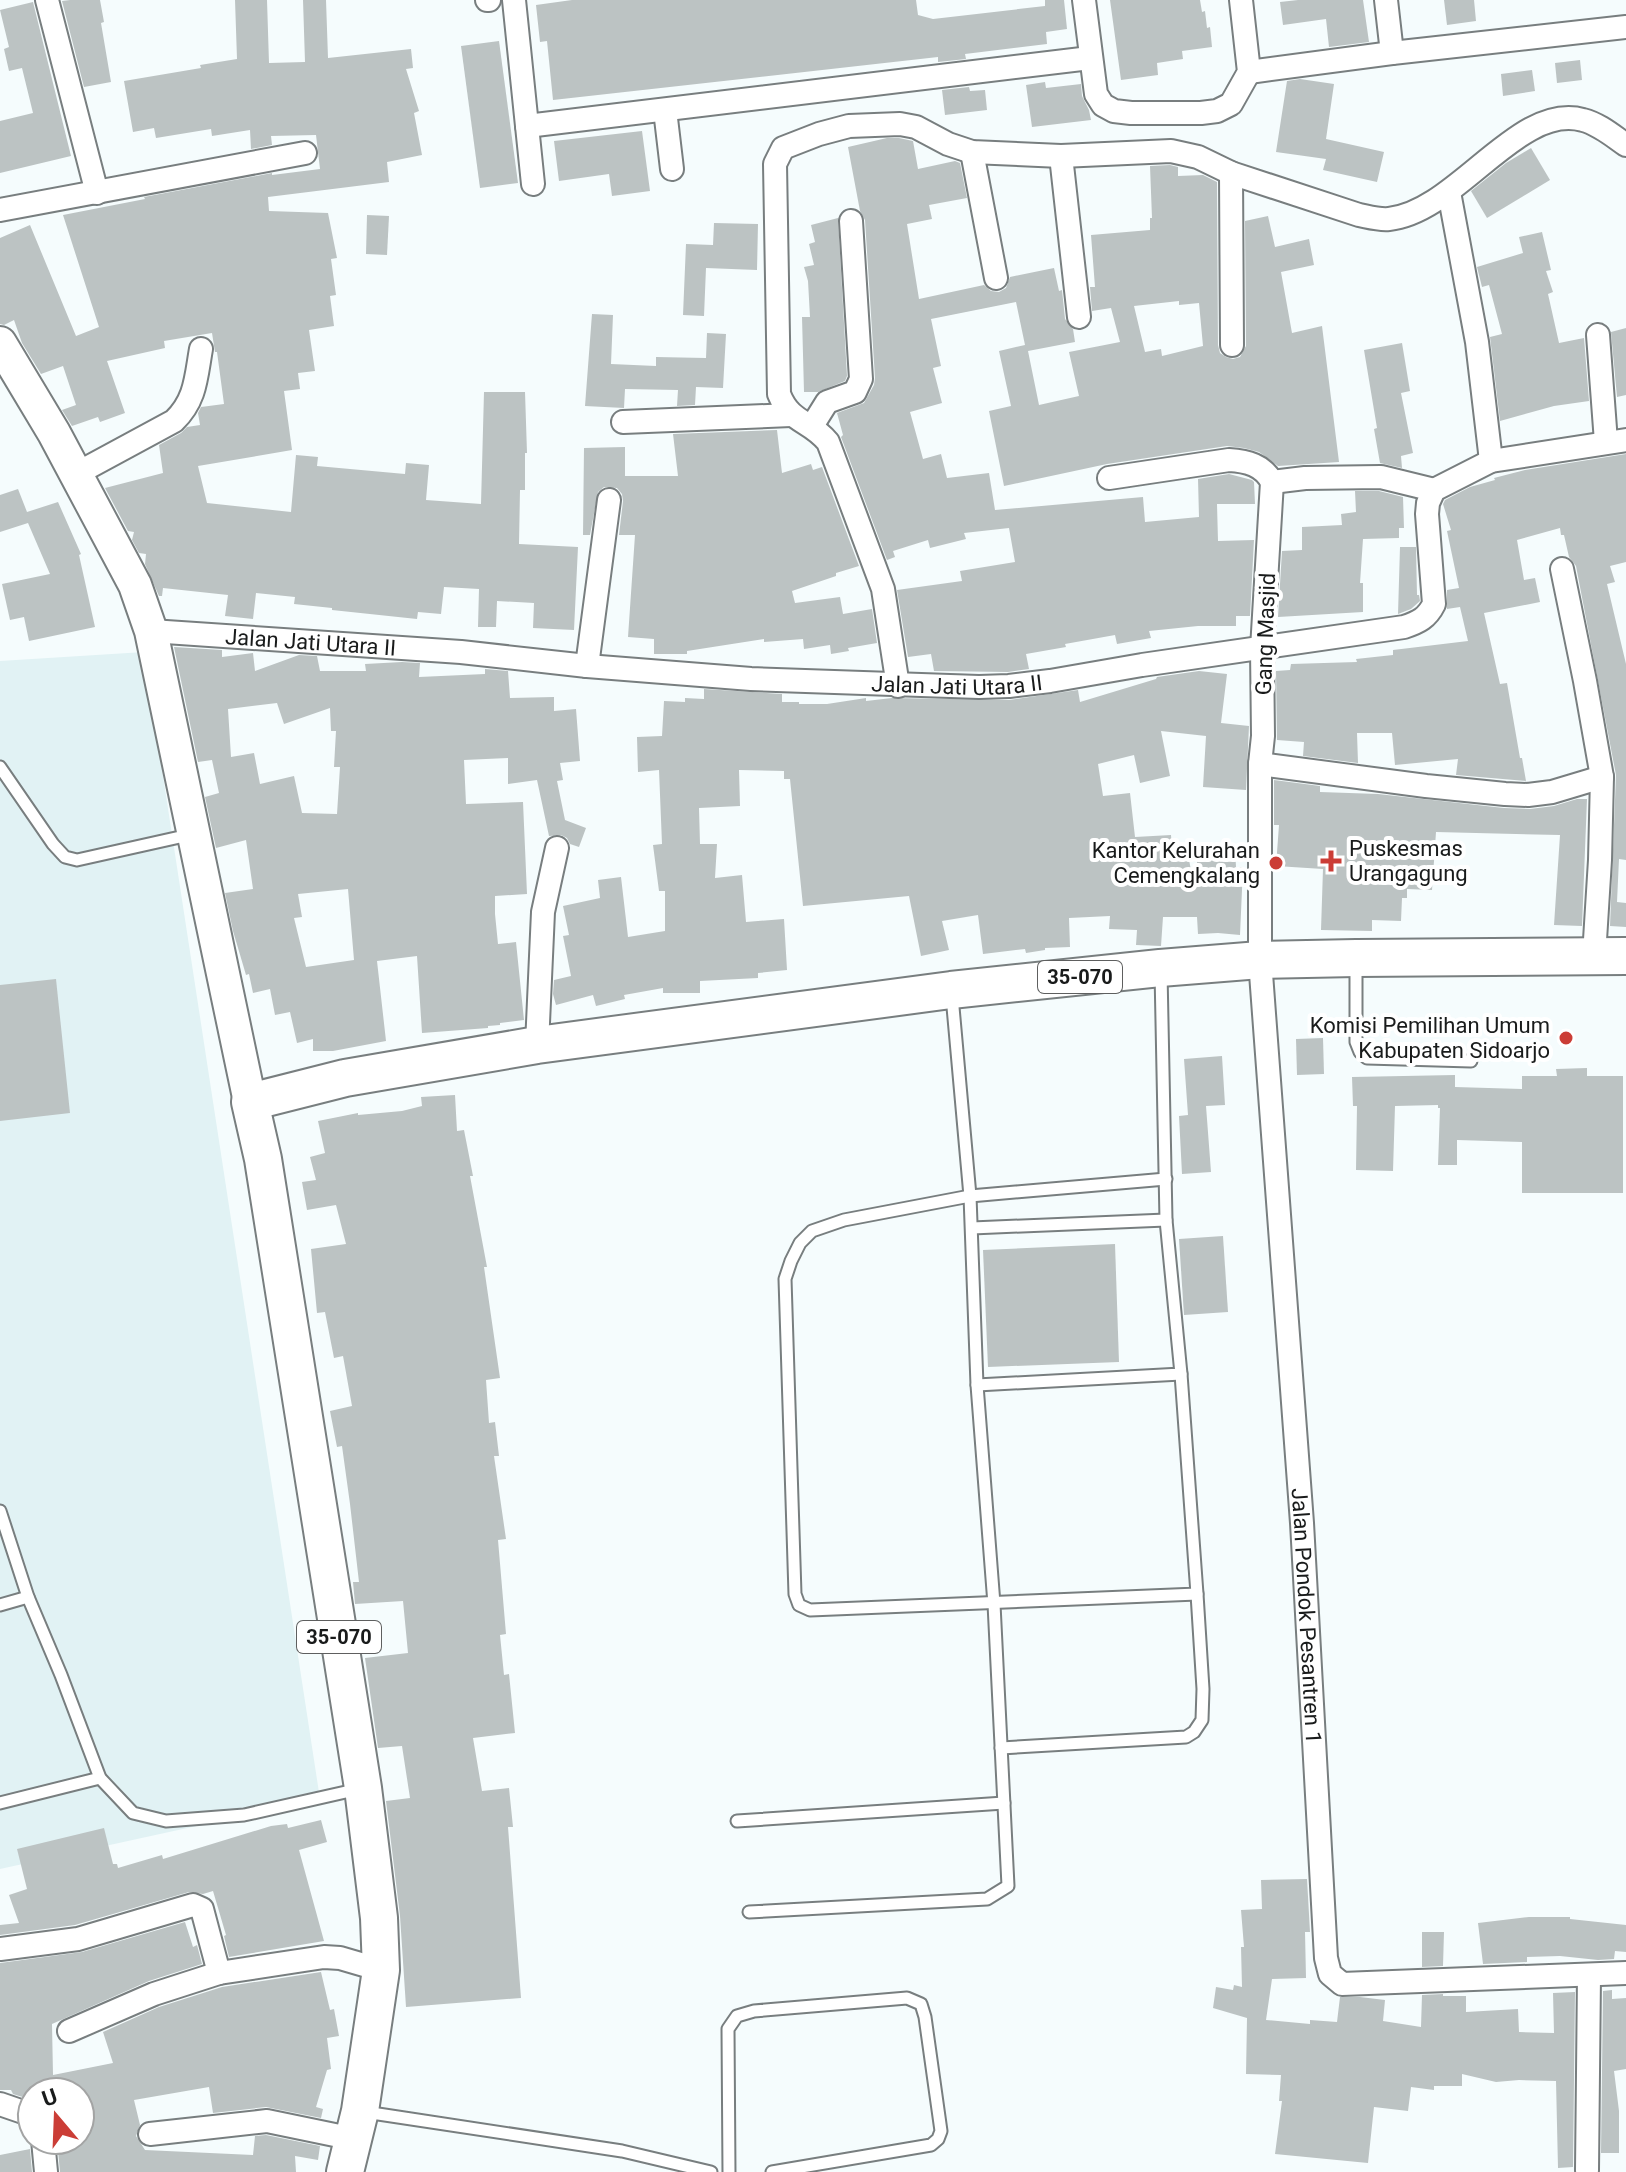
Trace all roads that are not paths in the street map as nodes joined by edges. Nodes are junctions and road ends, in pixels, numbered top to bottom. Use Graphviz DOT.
graph roads {
  1 [pos="47,0"];
  2 [pos="514,0"];
  3 [pos="1084,0"];
  4 [pos="1241,0"];
  5 [pos="1386,0"];
  6 [pos="1626,27"];
  7 [pos="1392,53"];
  8 [pos="1090,58"];
  9 [pos="1249,72"];
  10 [pos="665,110"];
  11 [pos="527,126"];
  12 [pos="1626,145"];
  13 [pos="972,152"];
  14 [pos="305,153"];
  15 [pos="1061,156"];
  16 [pos="672,169"];
  17 [pos="1231,173"];
  18 [pos="533,184"];
  19 [pos="1449,192"];
  20 [pos="97,193"];
  21 [pos="0,210"];
  22 [pos="851,221"];
  23 [pos="996,278"];
  24 [pos="1079,317"];
  25 [pos="1598,335"];
  26 [pos="0,343"];
  27 [pos="1232,345"];
  28 [pos="201,349"];
  29 [pos="791,415"];
  30 [pos="623,422"];
  31 [pos="812,426"];
  32 [pos="1616,441"];
  33 [pos="1491,461"];
  34 [pos="76,474"];
  35 [pos="1109,478"];
  36 [pos="1272,482"];
  37 [pos="1434,490"];
  38 [pos="609,500"];
  39 [pos="1562,569"];
  40 [pos="151,631"];
  41 [pos="1262,649"];
  42 [pos="587,666"];
  43 [pos="898,686"];
  44 [pos="1260,764"];
  45 [pos="0,767"];
  46 [pos="1602,777"];
  47 [pos="194,834"];
  48 [pos="557,848"];
  49 [pos="1610,956"];
  50 [pos="1356,958"];
  51 [pos="1260,960"];
  52 [pos="1160,968"];
  53 [pos="952,1007"];
  54 [pos="537,1045"];
  55 [pos="1471,1061"];
  56 [pos="250,1102"];
  57 [pos="1166,1179"];
  58 [pos="970,1196"];
  59 [pos="1166,1220"];
  60 [pos="972,1228"];
  61 [pos="1181,1374"];
  62 [pos="977,1385"];
  63 [pos="0,1511"];
  64 [pos="1197,1594"];
  65 [pos="28,1597"];
  66 [pos="994,1604"];
  67 [pos="0,1605"];
  68 [pos="1001,1748"];
  69 [pos="100,1778"];
  70 [pos="363,1788"];
  71 [pos="0,1803"];
  72 [pos="1004,1803"];
  73 [pos="737,1821"];
  74 [pos="749,1912"];
  75 [pos="0,1949"];
  76 [pos="381,1970"];
  77 [pos="219,1973"];
  78 [pos="1626,1973"];
  79 [pos="1589,1975"];
  80 [pos="69,2031"];
  81 [pos="150,2134"];
  82 [pos="353,2141"];
  83 [pos="1587,2170"];
  84 [pos="711,2172"];
  85 [pos="729,2172"];
  86 [pos="772,2172"];
  1 -- 20 [label="street"];
  2 -- 11 [label="street"];
  3 -- 8 [label="street"];
  4 -- 9 [label="street"];
  5 -- 7 [label="street"];
  6 -- 7 [label="street"];
  7 -- 9 [label="street"];
  8 -- 9 [label="street"];
  8 -- 10 [label="street"];
  10 -- 11 [label="street"];
  10 -- 16 [label="street"];
  11 -- 18 [label="street"];
  12 -- 19 [label="street"];
  13 -- 15 [label="street"];
  13 -- 23 [label="street"];
  13 -- 29 [label="street"];
  14 -- 20 [label="street"];
  15 -- 17 [label="street"];
  15 -- 24 [label="street"];
  17 -- 19 [label="street"];
  17 -- 27 [label="street"];
  19 -- 33 [label="street"];
  20 -- 21 [label="street"];
  22 -- 31 [label="street"];
  25 -- 32 [label="street"];
  26 -- 34 [label="main road"];
  28 -- 34 [label="street"];
  29 -- 30 [label="street"];
  29 -- 31 [label="street"];
  31 -- 43 [label="street"];
  32 -- 33 [label="street"];
  33 -- 37 [label="street"];
  34 -- 40 [label="main road"];
  35 -- 36 [label="street"];
  36 -- 37 [label="street"];
  36 -- 41 [label="street, Gang Masjid"];
  37 -- 41 [label="street, Jalan Jati Utara II"];
  38 -- 42 [label="street"];
  39 -- 46 [label="street"];
  40 -- 42 [label="street, Jalan Jati Utara II"];
  40 -- 47 [label="main road"];
  41 -- 43 [label="street, Jalan Jati Utara II"];
  41 -- 44 [label="street, Gang Masjid"];
  42 -- 43 [label="street, Jalan Jati Utara II"];
  44 -- 46 [label="street"];
  44 -- 51 [label="street, Gang Masjid"];
  45 -- 47 [label="lane"];
  46 -- 49 [label="street"];
  47 -- 56 [label="main road"];
  48 -- 54 [label="street"];
  49 -- 50 [label="main road, 35-070"];
  50 -- 51 [label="main road, 35-070"];
  50 -- 55 [label="lane"];
  51 -- 52 [label="main road, 35-070"];
  51 -- 79 [label="street, Jalan Pondok Pesantren 1"];
  52 -- 53 [label="main road, 35-070"];
  52 -- 57 [label="lane"];
  53 -- 54 [label="main road, 35-070"];
  53 -- 58 [label="lane"];
  54 -- 56 [label="main road, 35-070"];
  56 -- 70 [label="main road, 35-070"];
  57 -- 58 [label="lane"];
  57 -- 59 [label="lane"];
  58 -- 60 [label="lane"];
  58 -- 66 [label="lane"];
  59 -- 60 [label="lane"];
  59 -- 61 [label="lane"];
  60 -- 62 [label="lane"];
  61 -- 62 [label="lane"];
  61 -- 64 [label="lane"];
  62 -- 66 [label="lane"];
  63 -- 65 [label="lane"];
  64 -- 66 [label="lane"];
  64 -- 68 [label="lane"];
  65 -- 67 [label="lane"];
  65 -- 69 [label="lane"];
  66 -- 68 [label="lane"];
  68 -- 72 [label="lane"];
  69 -- 70 [label="lane"];
  69 -- 71 [label="lane"];
  70 -- 76 [label="main road, 35-070"];
  72 -- 73 [label="lane"];
  72 -- 74 [label="lane"];
  75 -- 77 [label="street"];
  76 -- 77 [label="street"];
  76 -- 82 [label="main road, 35-070"];
  77 -- 80 [label="street"];
  78 -- 79 [label="street, Jalan Pondok Pesantren 1"];
  79 -- 83 [label="street"];
  81 -- 82 [label="street"];
  82 -- 84 [label="lane"];
  85 -- 86 [label="lane"];
}
